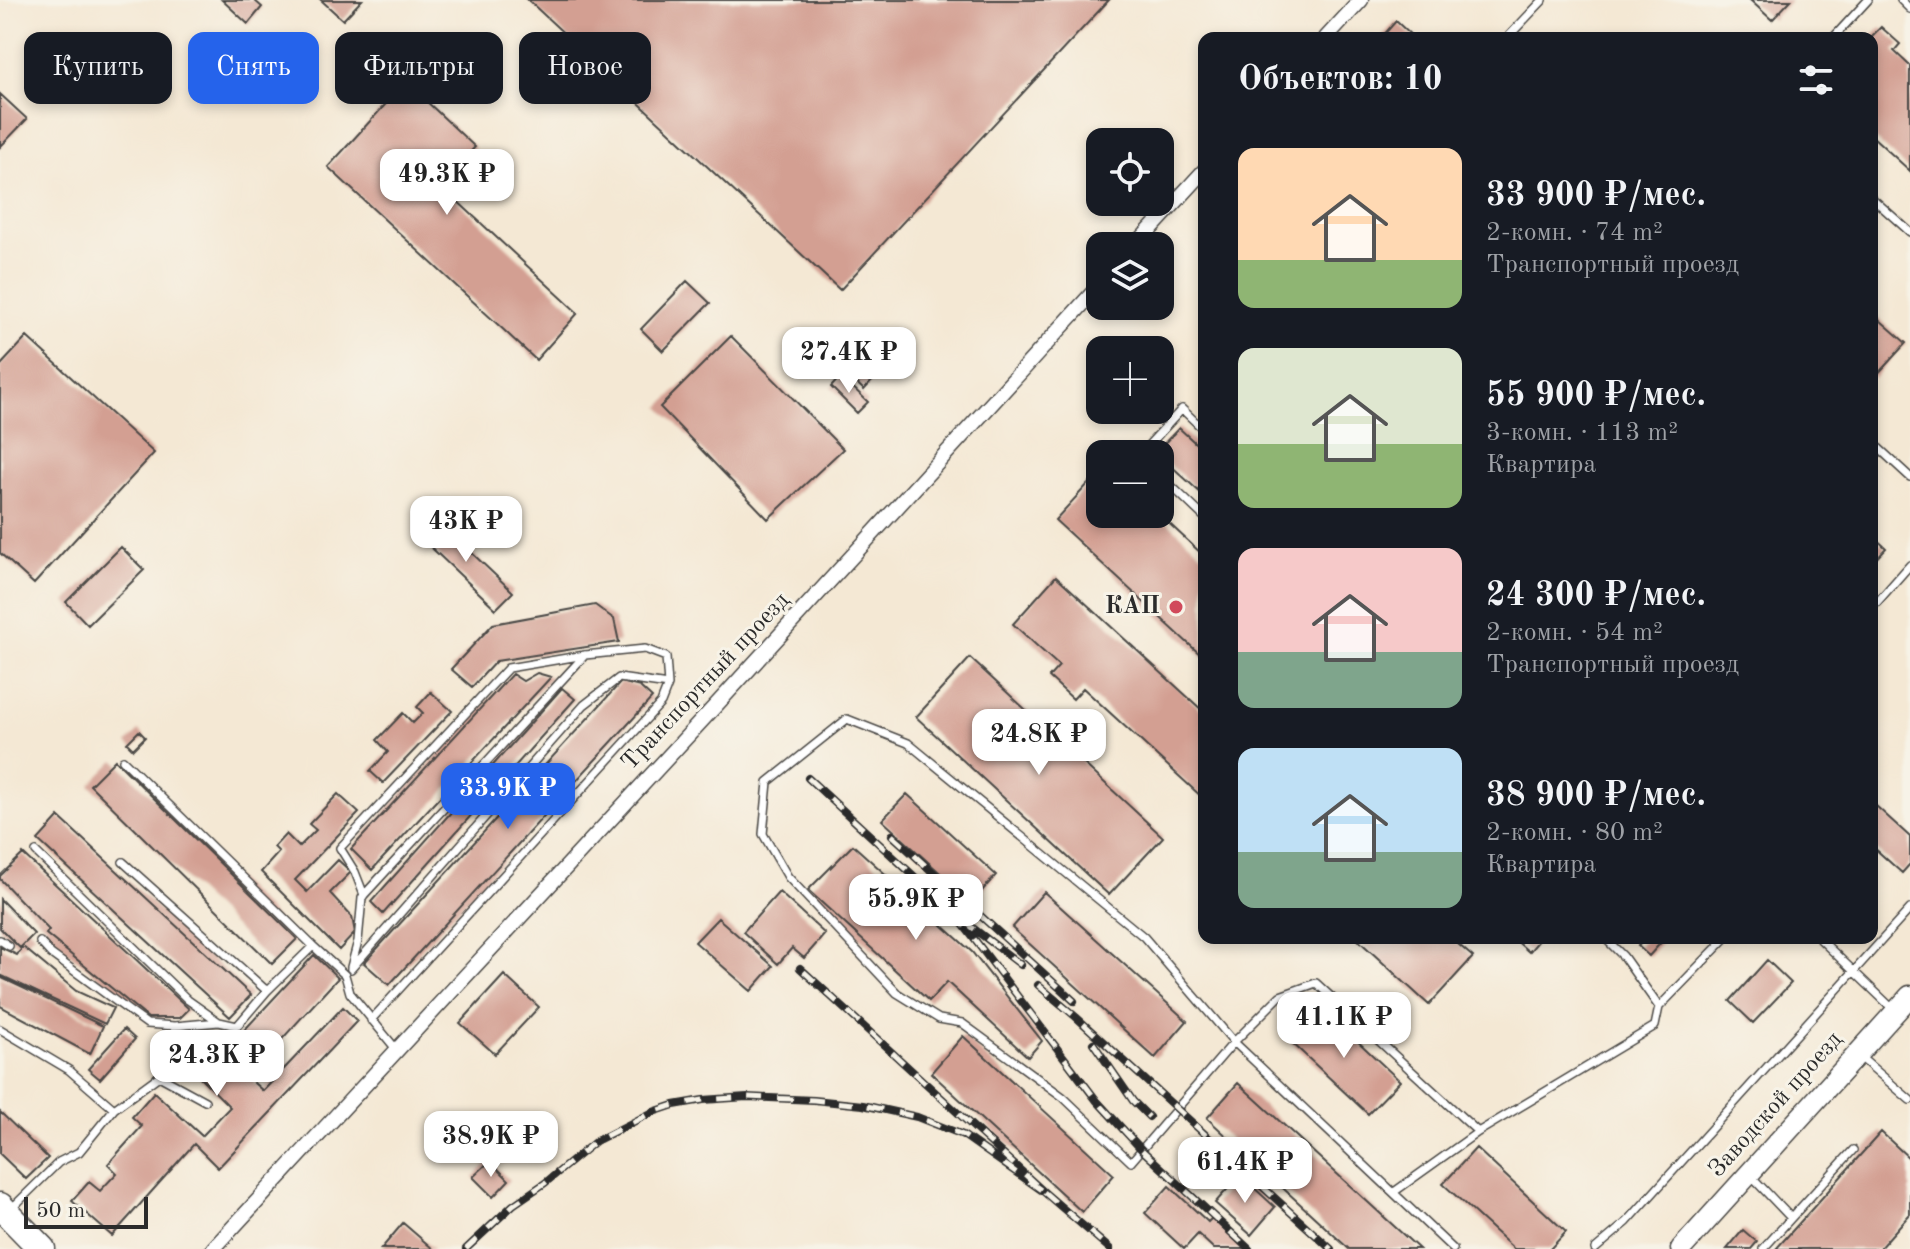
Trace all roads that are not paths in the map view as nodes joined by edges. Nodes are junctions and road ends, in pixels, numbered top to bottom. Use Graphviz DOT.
graph roads {
  1 [pos="1361,0"];
  2 [pos="1543,0"];
  3 [pos="1868,0"];
  4 [pos="1901,0"];
  5 [pos="1910,9"];
  6 [pos="1332,32"];
  7 [pos="1513,32"];
  8 [pos="1839,32"];
  9 [pos="1198,178"];
  10 [pos="1878,203"];
  11 [pos="1148,232"];
  12 [pos="1910,232"];
  13 [pos="1086,300"];
  14 [pos="1198,424"];
  15 [pos="1153,440"];
  16 [pos="1878,448"];
  17 [pos="1910,477"];
  18 [pos="1174,488"];
  19 [pos="1198,511"];
  20 [pos="1910,565"];
  21 [pos="1878,601"];
  22 [pos="585,655"];
  23 [pos="668,685"];
  24 [pos="123,760"];
  25 [pos="36,852"];
  26 [pos="123,862"];
  27 [pos="364,895"];
  28 [pos="1910,909"];
  29 [pos="0,940"];
  30 [pos="40,942"];
  31 [pos="1611,944"];
  32 [pos="1720,944"];
  33 [pos="1825,944"];
  34 [pos="1878,944"];
  35 [pos="1878,944"];
  36 [pos="9,946"];
  37 [pos="313,946"];
  38 [pos="348,972"];
  39 [pos="1852,972"];
  40 [pos="267,991"];
  41 [pos="1903,1004"];
  42 [pos="1659,1007"];
  43 [pos="371,1020"];
  44 [pos="219,1022"];
  45 [pos="0,1029"];
  46 [pos="1234,1042"];
  47 [pos="396,1049"];
  48 [pos="1857,1054"];
  49 [pos="1910,1087"];
  50 [pos="1907,1097"];
  51 [pos="205,1101"];
  52 [pos="114,1109"];
  53 [pos="1478,1132"];
  54 [pos="1853,1150"];
  55 [pos="1749,1174"];
  56 [pos="1394,1192"];
  57 [pos="3,1210"];
  58 [pos="1791,1218"];
  59 [pos="42,1249"];
  60 [pos="213,1249"];
  61 [pos="1453,1249"];
  62 [pos="1595,1249"];
  63 [pos="1681,1249"];
  64 [pos="1763,1249"];
  1 -- 6 [label="street"];
  2 -- 7 [label="lane"];
  3 -- 8 [label="lane"];
  4 -- 5 [label="lane"];
  9 -- 11 [label="street"];
  10 -- 12 [label="lane"];
  13 -- 47 [label="street, Транспортный проезд"];
  14 -- 15 [label="lane"];
  16 -- 17 [label="lane"];
  18 -- 19 [label="lane"];
  20 -- 21 [label="lane"];
  22 -- 23 [label="lane"];
  22 -- 27 [label="lane"];
  22 -- 27 [label="lane"];
  23 -- 38 [label="lane"];
  23 -- 43 [label="lane"];
  24 -- 37 [label="lane"];
  25 -- 44 [label="lane"];
  26 -- 40 [label="lane"];
  27 -- 38 [label="lane"];
  28 -- 35 [label="lane"];
  29 -- 36 [label="lane"];
  30 -- 44 [label="lane"];
  31 -- 42 [label="lane"];
  32 -- 42 [label="lane"];
  33 -- 39 [label="lane"];
  34 -- 39 [label="lane"];
  37 -- 38 [label="lane"];
  37 -- 40 [label="lane"];
  38 -- 43 [label="lane"];
  39 -- 41 [label="lane"];
  39 -- 62 [label="lane"];
  40 -- 44 [label="lane"];
  41 -- 48 [label="street, Заводской проезд"];
  42 -- 53 [label="lane"];
  43 -- 47 [label="lane"];
  45 -- 52 [label="lane"];
  46 -- 46 [label="lane"];
  46 -- 53 [label="lane"];
  46 -- 56 [label="lane"];
  47 -- 60 [label="street, Транспортный проезд"];
  48 -- 50 [label="lane"];
  48 -- 55 [label="street, Заводской проезд"];
  49 -- 50 [label="lane"];
  51 -- 52 [label="lane"];
  52 -- 57 [label="lane"];
  53 -- 56 [label="lane"];
  54 -- 58 [label="lane"];
  55 -- 58 [label="lane"];
  55 -- 63 [label="street, Заводской проезд"];
  56 -- 61 [label="lane"];
  57 -- 59 [label="highway"];
  58 -- 64 [label="lane"];
}
